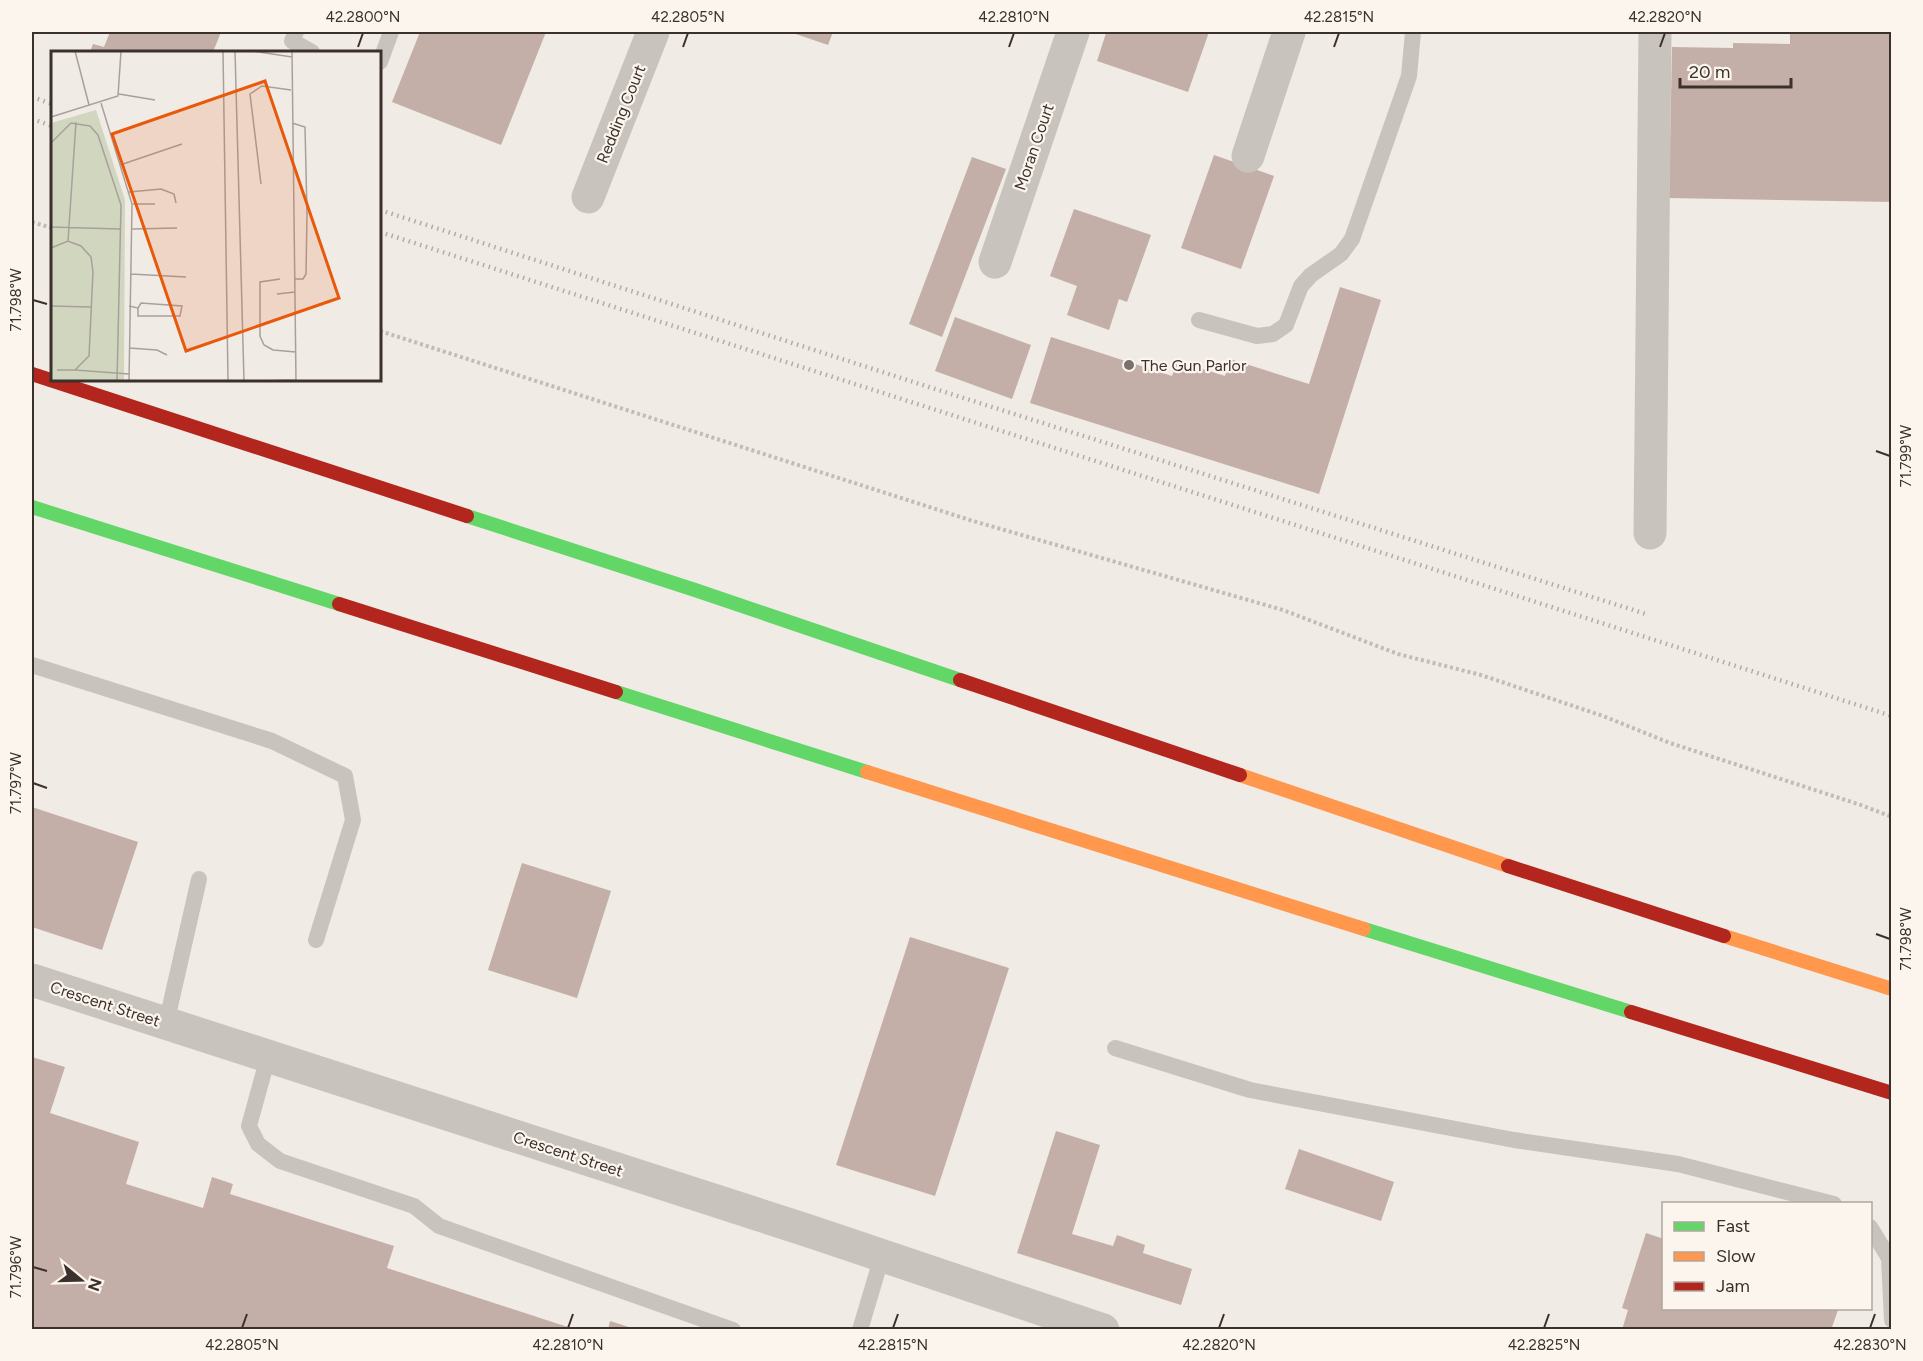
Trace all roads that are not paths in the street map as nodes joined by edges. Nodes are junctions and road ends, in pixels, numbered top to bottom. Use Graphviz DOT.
graph roads {
  1 [pos="296,32"];
  2 [pos="391,32"];
  3 [pos="653,32"];
  4 [pos="1073,32"];
  5 [pos="1289,32"];
  6 [pos="1413,32"];
  7 [pos="1655,32"];
  8 [pos="310,51"];
  9 [pos="381,59"];
  10 [pos="1248,156"];
  11 [pos="588,197"];
  12 [pos="995,262"];
  13 [pos="1200,320"];
  14 [pos="32,374"];
  15 [pos="51,380"];
  16 [pos="53,381"];
  17 [pos="32,507"];
  18 [pos="1650,533"];
  19 [pos="32,665"];
  20 [pos="199,879"];
  21 [pos="316,939"];
  22 [pos="32,980"];
  23 [pos="1892,989"];
  24 [pos="166,1024"];
  25 [pos="1115,1048"];
  26 [pos="268,1058"];
  27 [pos="1892,1093"];
  28 [pos="1830,1202"];
  29 [pos="1872,1230"];
  30 [pos="882,1256"];
  31 [pos="1892,1320"];
  32 [pos="733,1329"];
  33 [pos="860,1329"];
  34 [pos="1103,1329"];
  1 -- 8 [label="lane"];
  2 -- 9 [label="lane"];
  3 -- 11 [label="street, Redding Court"];
  4 -- 12 [label="street, Moran Court"];
  5 -- 10 [label="street"];
  6 -- 13 [label="lane"];
  7 -- 18 [label="street"];
  14 -- 15 [label="highway"];
  16 -- 23 [label="highway"];
  17 -- 27 [label="highway"];
  19 -- 21 [label="lane"];
  20 -- 24 [label="lane"];
  22 -- 24 [label="street, Crescent Street"];
  24 -- 26 [label="street, Crescent Street"];
  25 -- 28 [label="lane"];
  26 -- 30 [label="street, Crescent Street"];
  26 -- 32 [label="lane"];
  29 -- 31 [label="lane"];
  30 -- 33 [label="lane"];
  30 -- 34 [label="street, Crescent Street"];
}
